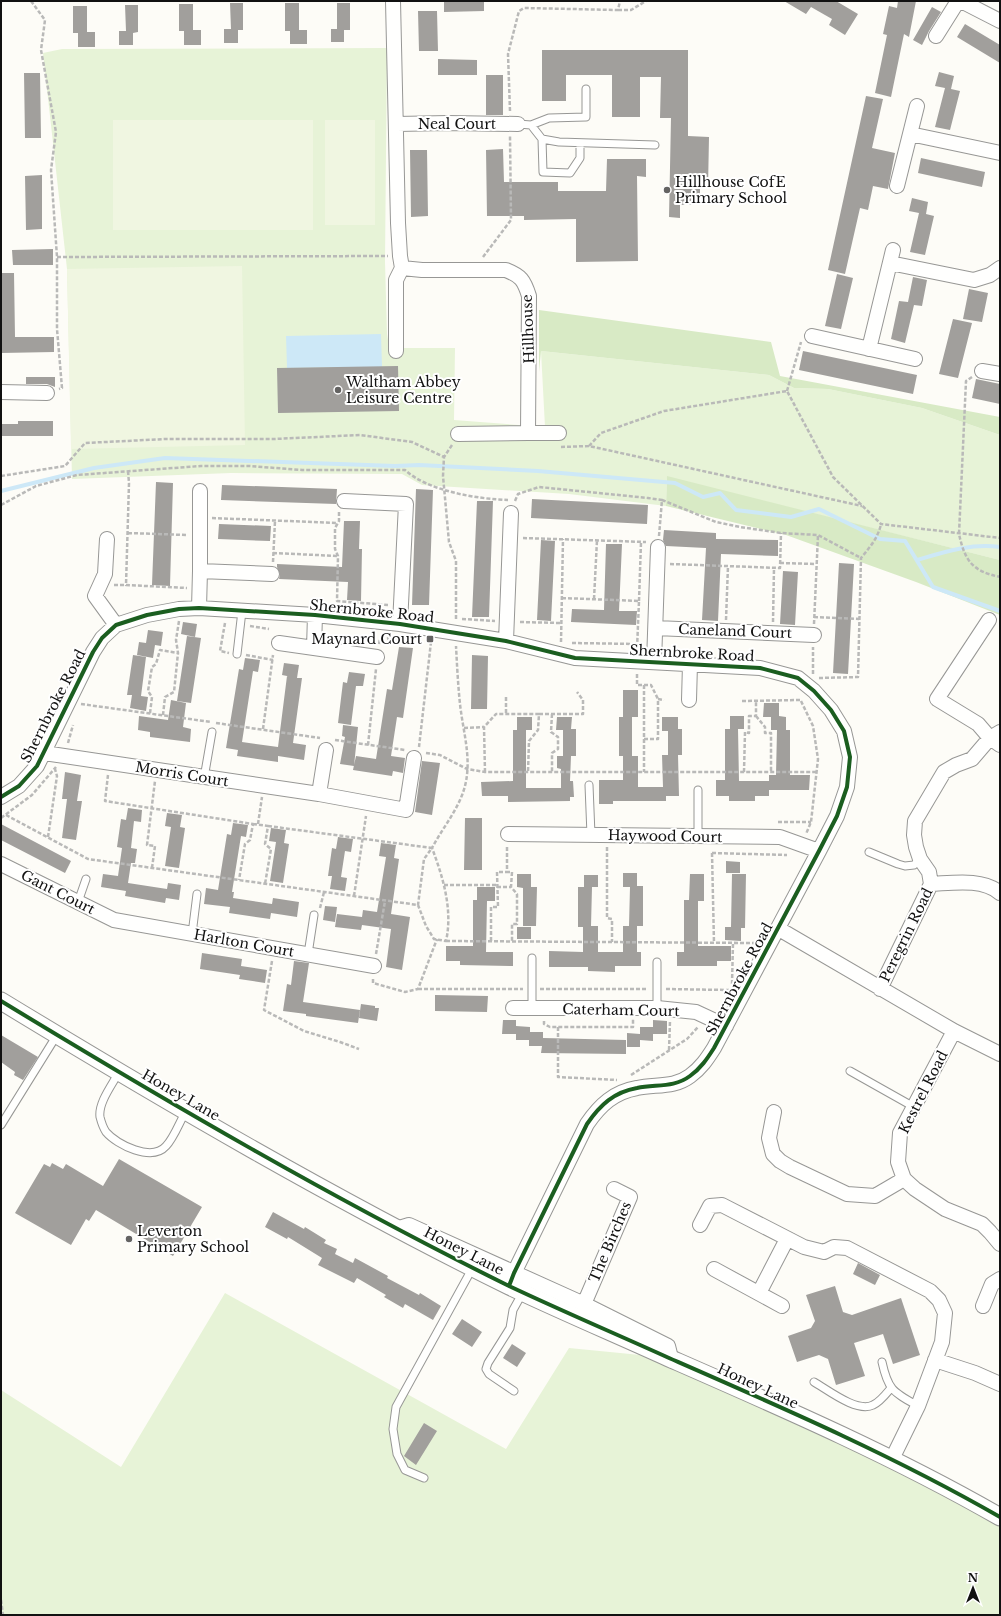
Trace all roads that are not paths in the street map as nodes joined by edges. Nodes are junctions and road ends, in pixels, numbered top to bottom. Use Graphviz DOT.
graph roads {
  1 [pos="393,1"];
  2 [pos="958,1"];
  3 [pos="962,1"];
  4 [pos="1000,21"];
  5 [pos="936,36"];
  6 [pos="586,89"];
  7 [pos="917,106"];
  8 [pos="397,124"];
  9 [pos="520,124"];
  10 [pos="910,134"];
  11 [pos="542,139"];
  12 [pos="580,143"];
  13 [pos="655,146"];
  14 [pos="1000,153"];
  15 [pos="897,186"];
  16 [pos="401,262"];
  17 [pos="1000,268"];
  18 [pos="812,336"];
  19 [pos="869,349"];
  20 [pos="396,351"];
  21 [pos="915,359"];
  22 [pos="982,371"];
  23 [pos="999,372"];
  24 [pos="1,392"];
  25 [pos="47,393"];
  26 [pos="528,433"];
  27 [pos="455,439"];
  28 [pos="559,440"];
  29 [pos="200,491"];
  30 [pos="344,501"];
  31 [pos="514,506"];
  32 [pos="107,539"];
  33 [pos="659,545"];
  34 [pos="200,571"];
  35 [pos="272,574"];
  36 [pos="199,608"];
  37 [pos="242,611"];
  38 [pos="315,615"];
  39 [pos="989,620"];
  40 [pos="400,624"];
  41 [pos="116,625"];
  42 [pos="656,628"];
  43 [pos="814,635"];
  44 [pos="506,641"];
  45 [pos="275,643"];
  46 [pos="314,648"];
  47 [pos="237,654"];
  48 [pos="377,657"];
  49 [pos="654,662"];
  50 [pos="690,664"];
  51 [pos="689,700"];
  52 [pos="212,732"];
  53 [pos="997,738"];
  54 [pos="328,743"];
  55 [pos="44,753"];
  56 [pos="410,754"];
  57 [pos="204,778"];
  58 [pos="589,785"];
  59 [pos="698,790"];
  60 [pos="319,794"];
  61 [pos="1,797"];
  62 [pos="508,834"];
  63 [pos="591,835"];
  64 [pos="705,836"];
  65 [pos="819,851"];
  66 [pos="869,852"];
  67 [pos="920,859"];
  68 [pos="1,864"];
  69 [pos="86,879"];
  70 [pos="931,884"];
  71 [pos="1000,893"];
  72 [pos="197,894"];
  73 [pos="78,902"];
  74 [pos="314,914"];
  75 [pos="114,920"];
  76 [pos="779,929"];
  77 [pos="192,934"];
  78 [pos="308,954"];
  79 [pos="532,958"];
  80 [pos="657,962"];
  81 [pos="374,966"];
  82 [pos="880,989"];
  83 [pos="1,1001"];
  84 [pos="513,1008"];
  85 [pos="664,1008"];
  86 [pos="538,1009"];
  87 [pos="726,1026"];
  88 [pos="954,1031"];
  89 [pos="57,1035"];
  90 [pos="1000,1054"];
  91 [pos="850,1071"];
  92 [pos="119,1072"];
  93 [pos="914,1106"];
  94 [pos="186,1111"];
  95 [pos="774,1112"];
  96 [pos="1,1125"];
  97 [pos="904,1179"];
  98 [pos="614,1188"];
  99 [pos="700,1225"];
  100 [pos="396,1229"];
  101 [pos="786,1239"];
  102 [pos="1000,1244"];
  103 [pos="473,1267"];
  104 [pos="714,1269"];
  105 [pos="1000,1279"];
  106 [pos="515,1284"];
  107 [pos="759,1293"];
  108 [pos="584,1304"];
  109 [pos="782,1306"];
  110 [pos="983,1306"];
  111 [pos="671,1358"];
  112 [pos="935,1360"];
  113 [pos="882,1362"];
  114 [pos="814,1382"];
  115 [pos="1000,1384"];
  116 [pos="891,1388"];
  117 [pos="514,1391"];
  118 [pos="918,1406"];
  119 [pos="892,1459"];
  120 [pos="424,1478"];
  121 [pos="1000,1517"];
  1 -- 8 [label="street"];
  2 -- 5 [label="street"];
  3 -- 4 [label="street"];
  6 -- 9 [label="lane"];
  7 -- 10 [label="street"];
  8 -- 9 [label="street, Neal Court"];
  8 -- 16 [label="street"];
  9 -- 11 [label="lane"];
  10 -- 14 [label="street"];
  10 -- 15 [label="street"];
  11 -- 12 [label="lane"];
  11 -- 12 [label="lane"];
  12 -- 13 [label="lane"];
  16 -- 20 [label="street"];
  16 -- 26 [label="street, Hillhouse"];
  17 -- 19 [label="street"];
  18 -- 19 [label="street"];
  19 -- 21 [label="street"];
  22 -- 23 [label="street"];
  24 -- 25 [label="street"];
  26 -- 27 [label="street"];
  26 -- 28 [label="street"];
  29 -- 34 [label="street"];
  30 -- 40 [label="street"];
  31 -- 44 [label="street"];
  32 -- 41 [label="street"];
  33 -- 42 [label="street"];
  34 -- 35 [label="street"];
  34 -- 36 [label="street"];
  36 -- 37 [label="street, Shernbroke Road"];
  36 -- 41 [label="street, Shernbroke Road"];
  37 -- 38 [label="street, Shernbroke Road"];
  37 -- 47 [label="lane"];
  38 -- 40 [label="street, Shernbroke Road"];
  38 -- 46 [label="street"];
  39 -- 53 [label="street"];
  40 -- 44 [label="street, Shernbroke Road"];
  41 -- 55 [label="street, Shernbroke Road"];
  42 -- 43 [label="street, Caneland Court"];
  42 -- 49 [label="street"];
  44 -- 49 [label="street, Shernbroke Road"];
  45 -- 46 [label="street"];
  46 -- 48 [label="street"];
  49 -- 50 [label="street, Shernbroke Road"];
  50 -- 51 [label="street"];
  50 -- 65 [label="street, Shernbroke Road"];
  52 -- 57 [label="lane"];
  53 -- 67 [label="street, Peregrin Road"];
  54 -- 60 [label="street"];
  55 -- 57 [label="street, Morris Court"];
  55 -- 61 [label="street, Shernbroke Road"];
  56 -- 60 [label="street, Morris Court"];
  57 -- 60 [label="street, Morris Court"];
  58 -- 63 [label="lane"];
  59 -- 64 [label="lane"];
  62 -- 63 [label="street, Haywood Court"];
  63 -- 64 [label="street, Haywood Court"];
  64 -- 65 [label="street, Haywood Court"];
  65 -- 76 [label="street, Shernbroke Road"];
  66 -- 67 [label="lane"];
  67 -- 70 [label="street, Peregrin Road"];
  68 -- 73 [label="street, Gant Court"];
  69 -- 73 [label="lane"];
  70 -- 71 [label="street"];
  70 -- 82 [label="street, Peregrin Road"];
  72 -- 77 [label="lane"];
  73 -- 75 [label="street, Gant Court"];
  74 -- 78 [label="lane"];
  75 -- 77 [label="street, Harlton Court"];
  76 -- 82 [label="street"];
  76 -- 87 [label="street, Shernbroke Road"];
  77 -- 78 [label="street, Harlton Court"];
  78 -- 81 [label="street, Harlton Court"];
  79 -- 86 [label="lane"];
  80 -- 85 [label="lane"];
  82 -- 88 [label="street"];
  83 -- 89 [label="street, Honey Lane"];
  84 -- 86 [label="street, Caterham Court"];
  85 -- 86 [label="street, Caterham Court"];
  85 -- 87 [label="street, Caterham Court"];
  87 -- 106 [label="street, Shernbroke Road"];
  88 -- 90 [label="street"];
  88 -- 93 [label="street, Kestrel Road"];
  89 -- 92 [label="street, Honey Lane"];
  89 -- 96 [label="lane"];
  91 -- 93 [label="lane"];
  92 -- 94 [label="street, Honey Lane"];
  92 -- 94 [label="lane"];
  93 -- 97 [label="street, Kestrel Road"];
  94 -- 100 [label="street, Honey Lane"];
  95 -- 97 [label="street"];
  97 -- 102 [label="street"];
  98 -- 108 [label="street, The Birches"];
  99 -- 101 [label="street"];
  100 -- 103 [label="street, Honey Lane"];
  100 -- 106 [label="street, Honey Lane"];
  101 -- 107 [label="street"];
  101 -- 112 [label="street"];
  103 -- 106 [label="street, Honey Lane"];
  103 -- 120 [label="lane"];
  104 -- 107 [label="street"];
  105 -- 110 [label="street"];
  106 -- 108 [label="street, Honey Lane"];
  106 -- 111 [label="street, Honey Lane"];
  106 -- 117 [label="lane"];
  107 -- 109 [label="street"];
  108 -- 111 [label="street, Honey Lane"];
  111 -- 119 [label="street, Honey Lane"];
  112 -- 115 [label="street"];
  112 -- 118 [label="street"];
  113 -- 116 [label="lane"];
  114 -- 116 [label="lane"];
  116 -- 118 [label="lane"];
  118 -- 119 [label="street"];
  119 -- 121 [label="street, Honey Lane"];
}
